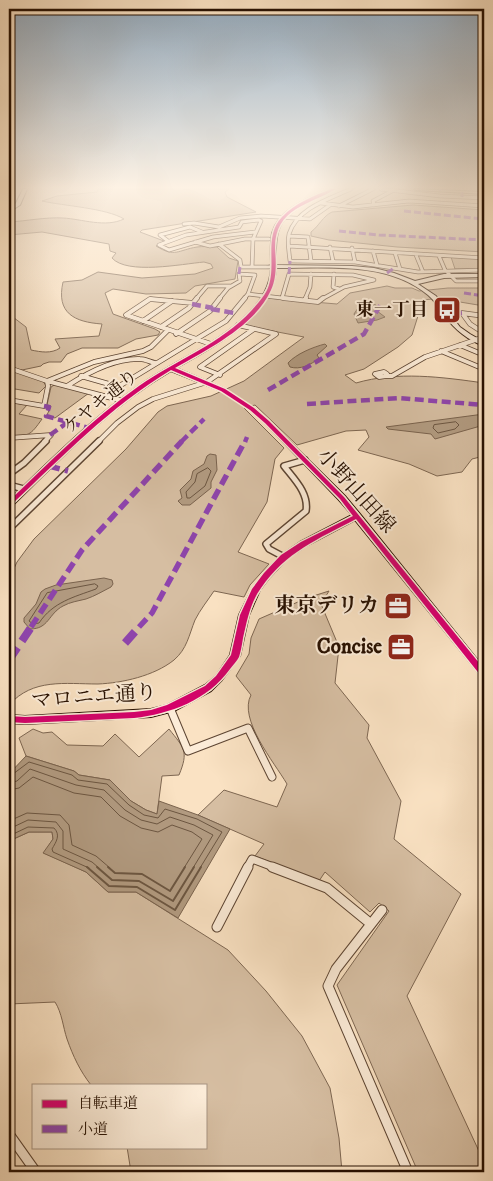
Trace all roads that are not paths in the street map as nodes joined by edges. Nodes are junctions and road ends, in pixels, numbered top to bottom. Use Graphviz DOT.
graph roads {
  1 [pos="163,244"];
  2 [pos="187,244"];
  3 [pos="202,244"];
  4 [pos="219,244"];
  5 [pos="253,244"];
  6 [pos="269,244"];
  7 [pos="273,244"];
  8 [pos="288,246"];
  9 [pos="310,246"];
  10 [pos="330,247"];
  11 [pos="352,248"];
  12 [pos="373,251"];
  13 [pos="395,253"];
  14 [pos="416,255"];
  15 [pos="439,256"];
  16 [pos="484,258"];
  17 [pos="311,261"];
  18 [pos="333,261"];
  19 [pos="356,265"];
  20 [pos="377,265"];
  21 [pos="252,267"];
  22 [pos="271,267"];
  23 [pos="400,269"];
  24 [pos="445,270"];
  25 [pos="484,270"];
  26 [pos="423,272"];
  27 [pos="311,274"];
  28 [pos="334,274"];
  29 [pos="353,275"];
  30 [pos="484,275"];
  31 [pos="450,276"];
  32 [pos="484,281"];
  33 [pos="414,283"];
  34 [pos="230,286"];
  35 [pos="339,289"];
  36 [pos="248,294"];
  37 [pos="265,296"];
  38 [pos="282,298"];
  39 [pos="172,300"];
  40 [pos="305,300"];
  41 [pos="193,302"];
  42 [pos="484,316"];
  43 [pos="142,320"];
  44 [pos="238,325"];
  45 [pos="160,327"];
  46 [pos="254,329"];
  47 [pos="168,330"];
  48 [pos="484,333"];
  49 [pos="176,334"];
  50 [pos="484,337"];
  51 [pos="196,340"];
  52 [pos="475,340"];
  53 [pos="211,344"];
  54 [pos="484,344"];
  55 [pos="460,345"];
  56 [pos="441,351"];
  57 [pos="484,356"];
  58 [pos="154,363"];
  59 [pos="9,368"];
  60 [pos="170,368"];
  61 [pos="484,369"];
  62 [pos="220,374"];
  63 [pos="81,376"];
  64 [pos="388,376"];
  65 [pos="47,381"];
  66 [pos="207,382"];
  67 [pos="67,386"];
  68 [pos="9,400"];
  69 [pos="122,400"];
  70 [pos="9,438"];
  71 [pos="305,460"];
  72 [pos="10,472"];
  73 [pos="9,486"];
  74 [pos="24,489"];
  75 [pos="9,504"];
  76 [pos="357,516"];
  77 [pos="9,529"];
  78 [pos="284,557"];
  79 [pos="484,674"];
  80 [pos="170,708"];
  81 [pos="9,719"];
  82 [pos="272,777"];
  83 [pos="382,910"];
  84 [pos="371,924"];
  85 [pos="217,927"];
  86 [pos="9,1134"];
  87 [pos="36,1172"];
  88 [pos="408,1172"];
  1 -- 2 [label="street"];
  3 -- 4 [label="street"];
  4 -- 21 [label="street"];
  5 -- 21 [label="street"];
  6 -- 22 [label="street"];
  7 -- 22 [label="street"];
  8 -- 9 [label="street"];
  8 -- 17 [label="street"];
  9 -- 10 [label="street"];
  9 -- 17 [label="street"];
  10 -- 11 [label="street"];
  10 -- 18 [label="street"];
  11 -- 12 [label="street"];
  11 -- 19 [label="street"];
  12 -- 13 [label="street"];
  12 -- 20 [label="street"];
  13 -- 14 [label="street"];
  13 -- 23 [label="street"];
  14 -- 15 [label="street"];
  14 -- 26 [label="street"];
  15 -- 16 [label="street"];
  15 -- 24 [label="street"];
  17 -- 18 [label="street"];
  18 -- 19 [label="street"];
  19 -- 20 [label="street"];
  19 -- 22 [label="street"];
  19 -- 29 [label="street"];
  19 -- 33 [label="street"];
  20 -- 23 [label="street"];
  21 -- 22 [label="street"];
  22 -- 37 [label="street, ケヤキ通り"];
  23 -- 26 [label="street"];
  24 -- 25 [label="street"];
  24 -- 26 [label="street"];
  24 -- 31 [label="street"];
  27 -- 28 [label="street"];
  27 -- 38 [label="street"];
  27 -- 40 [label="street"];
  28 -- 29 [label="street"];
  28 -- 35 [label="street"];
  29 -- 35 [label="street"];
  30 -- 31 [label="street"];
  31 -- 32 [label="street"];
  31 -- 33 [label="street"];
  33 -- 52 [label="street"];
  34 -- 36 [label="street"];
  34 -- 41 [label="street"];
  34 -- 49 [label="street"];
  35 -- 40 [label="street"];
  36 -- 37 [label="street"];
  36 -- 51 [label="street"];
  37 -- 38 [label="street"];
  37 -- 44 [label="street, ケヤキ通り"];
  38 -- 40 [label="street"];
  39 -- 41 [label="street"];
  39 -- 43 [label="street"];
  39 -- 43 [label="street"];
  41 -- 45 [label="street"];
  42 -- 48 [label="street"];
  43 -- 45 [label="street"];
  44 -- 46 [label="street"];
  44 -- 53 [label="street, ケヤキ通り"];
  45 -- 47 [label="street"];
  46 -- 62 [label="street"];
  46 -- 62 [label="street"];
  47 -- 49 [label="street"];
  47 -- 65 [label="street"];
  49 -- 51 [label="street"];
  50 -- 52 [label="street"];
  51 -- 53 [label="street"];
  51 -- 58 [label="street"];
  52 -- 54 [label="street"];
  52 -- 55 [label="street"];
  53 -- 60 [label="street, ケヤキ通り"];
  55 -- 56 [label="street"];
  55 -- 57 [label="street"];
  56 -- 61 [label="street"];
  56 -- 64 [label="street"];
  58 -- 63 [label="street"];
  58 -- 63 [label="street"];
  59 -- 65 [label="street"];
  60 -- 66 [label="street, 小野山田線"];
  60 -- 69 [label="street, ケヤキ通り"];
  62 -- 66 [label="street"];
  63 -- 67 [label="street"];
  65 -- 67 [label="street"];
  65 -- 68 [label="street"];
  66 -- 71 [label="street, 小野山田線"];
  66 -- 77 [label="street"];
  67 -- 69 [label="street"];
  69 -- 74 [label="street, ケヤキ通り"];
  70 -- 72 [label="street"];
  71 -- 76 [label="street, 小野山田線"];
  71 -- 78 [label="street"];
  73 -- 74 [label="street"];
  74 -- 75 [label="street, ケヤキ通り"];
  76 -- 78 [label="street, マロニエ通り"];
  76 -- 79 [label="street, 小野山田線"];
  78 -- 80 [label="street, マロニエ通り"];
  80 -- 81 [label="street, マロニエ通り"];
  80 -- 82 [label="street"];
  83 -- 84 [label="street"];
  84 -- 85 [label="street"];
  84 -- 88 [label="street"];
  86 -- 87 [label="street"];
}
